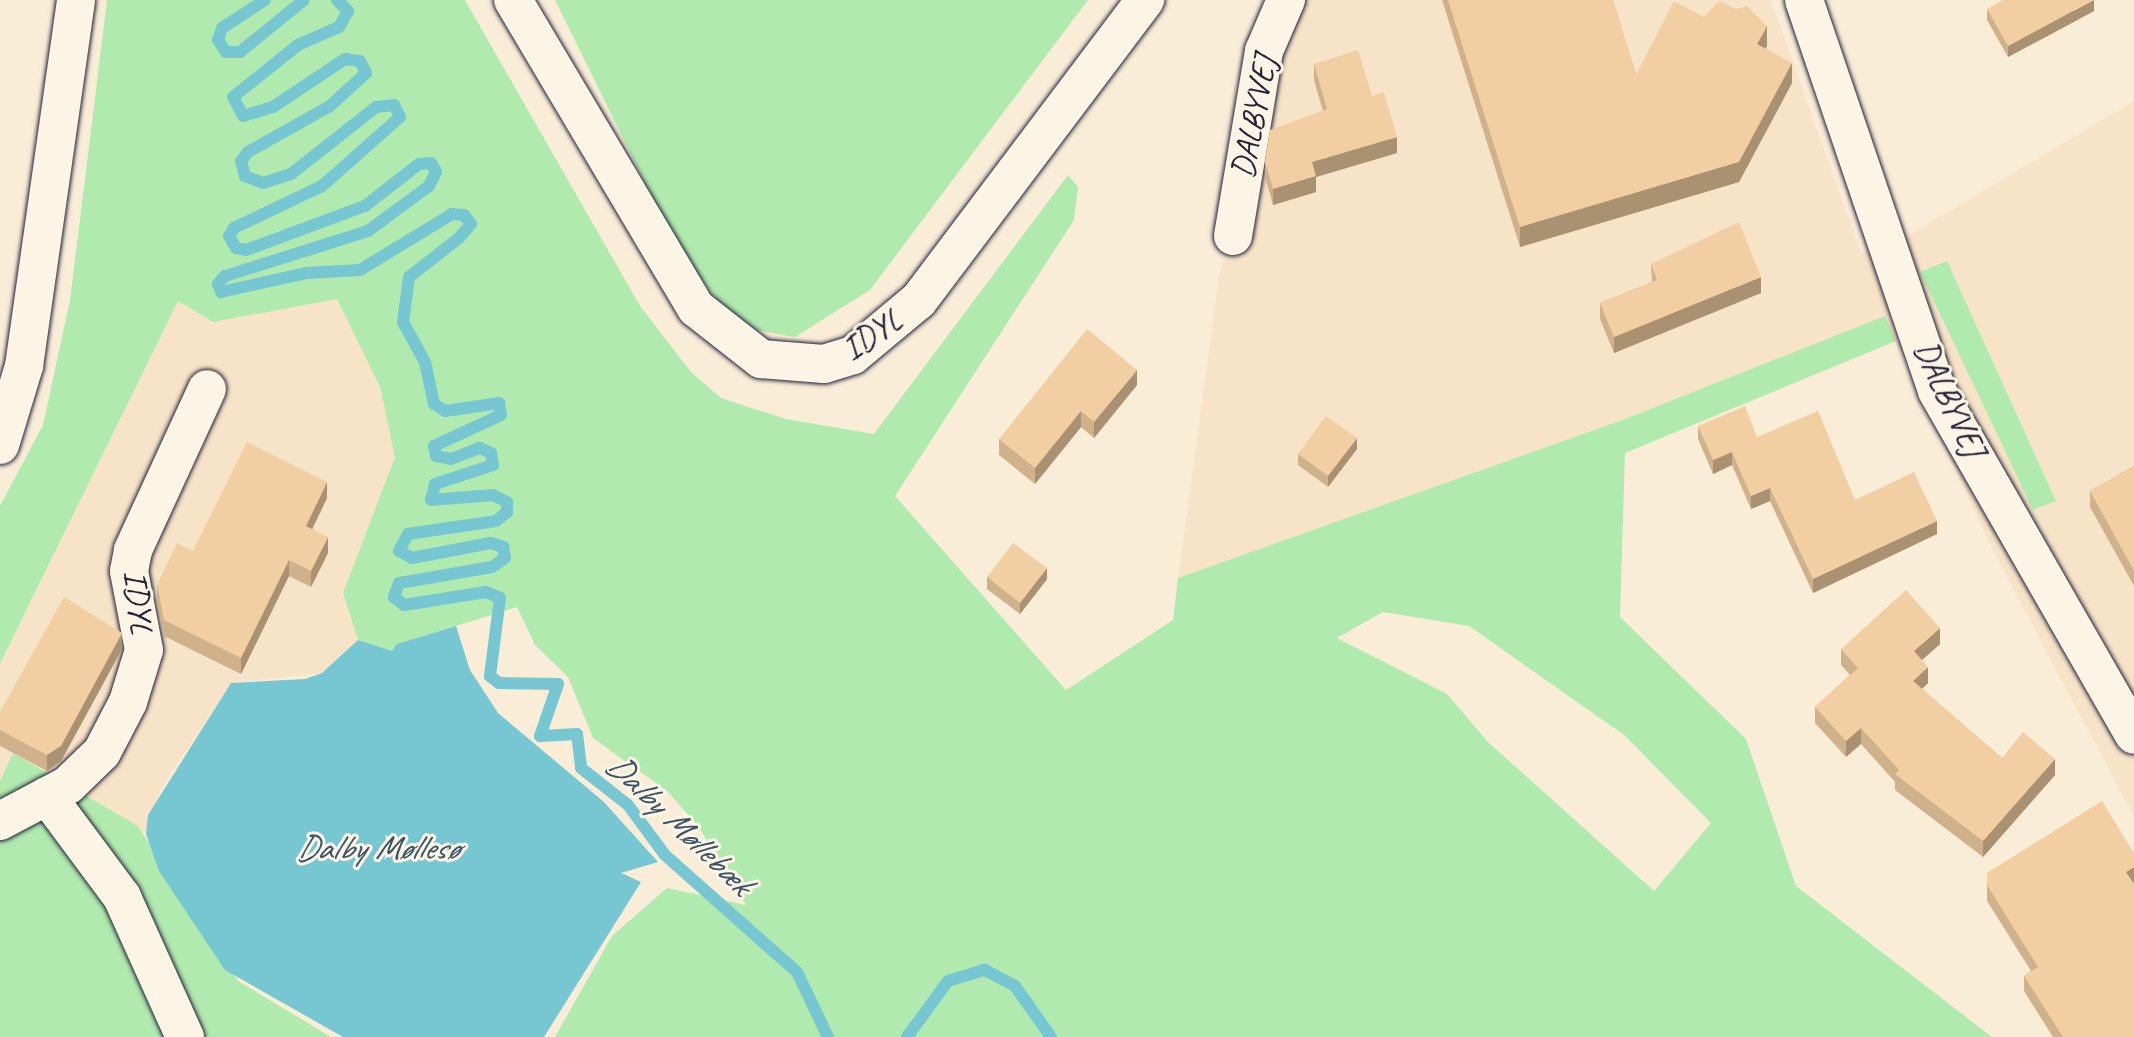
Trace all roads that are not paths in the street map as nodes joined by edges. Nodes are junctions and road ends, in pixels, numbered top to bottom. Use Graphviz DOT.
graph roads {
  1 [pos="76,0"];
  2 [pos="513,0"];
  3 [pos="1145,0"];
  4 [pos="1286,0"];
  5 [pos="1804,0"];
  6 [pos="1233,236"];
  7 [pos="207,388"];
  8 [pos="0,445"];
  9 [pos="2134,735"];
  10 [pos="47,796"];
  11 [pos="0,821"];
  12 [pos="185,1037"];
  1 -- 8 [label="street"];
  2 -- 3 [label="street, IDYL"];
  4 -- 6 [label="street, DALBYVEJ"];
  5 -- 9 [label="street, DALBYVEJ"];
  7 -- 10 [label="street, IDYL"];
  10 -- 11 [label="street, IDYL"];
  10 -- 12 [label="street"];
}
